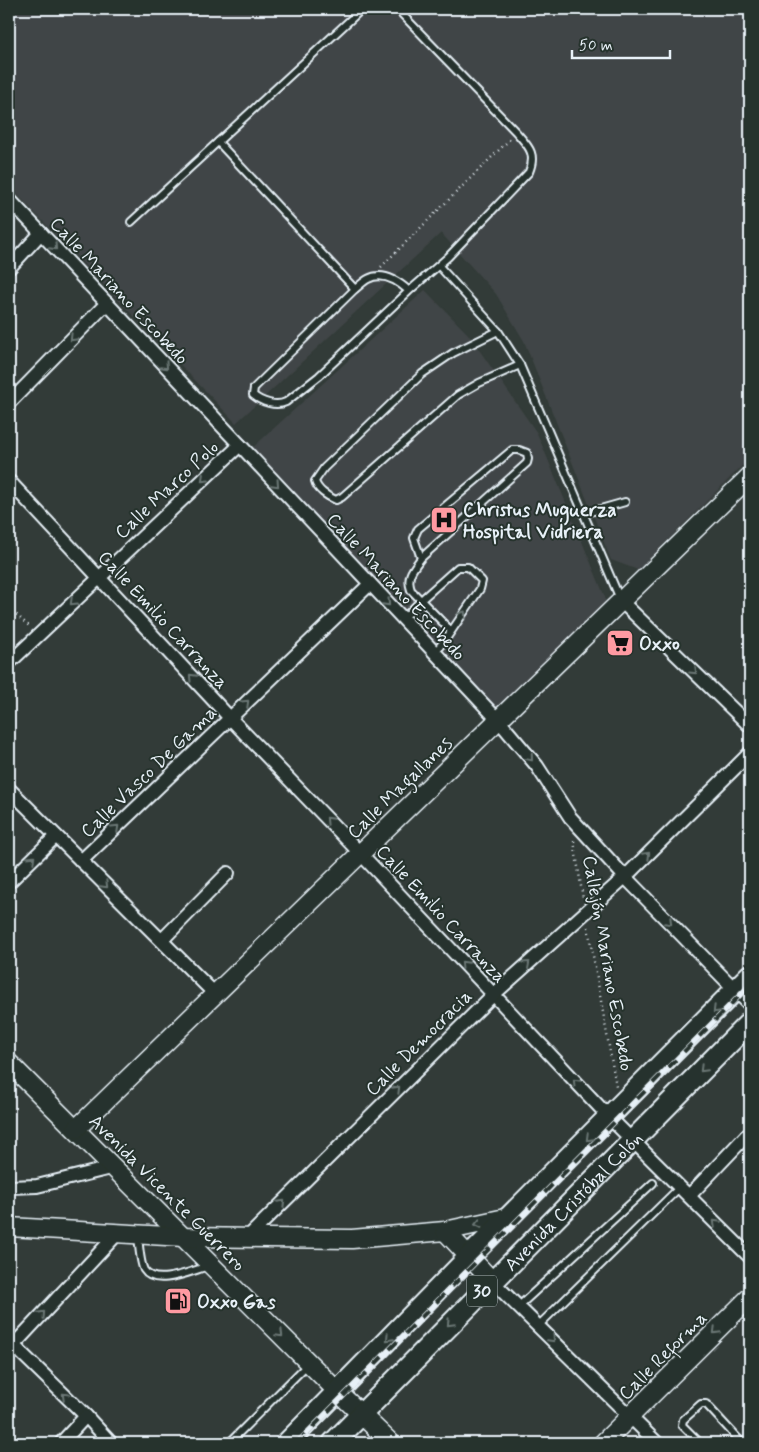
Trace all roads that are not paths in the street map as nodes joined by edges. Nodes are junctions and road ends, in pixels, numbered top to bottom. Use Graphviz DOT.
graph roads {
  1 [pos="362,9"];
  2 [pos="397,9"];
  3 [pos="218,142"];
  4 [pos="9,199"];
  5 [pos="131,222"];
  6 [pos="41,233"];
  7 [pos="439,266"];
  8 [pos="9,268"];
  9 [pos="355,289"];
  10 [pos="409,290"];
  11 [pos="107,303"];
  12 [pos="498,331"];
  13 [pos="520,365"];
  14 [pos="9,403"];
  15 [pos="240,446"];
  16 [pos="750,476"];
  17 [pos="9,481"];
  18 [pos="624,502"];
  19 [pos="583,514"];
  20 [pos="421,558"];
  21 [pos="99,577"];
  22 [pos="370,584"];
  23 [pos="421,600"];
  24 [pos="621,601"];
  25 [pos="403,619"];
  26 [pos="451,631"];
  27 [pos="434,653"];
  28 [pos="9,663"];
  29 [pos="230,718"];
  30 [pos="499,721"];
  31 [pos="750,726"];
  32 [pos="750,753"];
  33 [pos="9,789"];
  34 [pos="56,836"];
  35 [pos="360,853"];
  36 [pos="81,861"];
  37 [pos="228,873"];
  38 [pos="625,877"];
  39 [pos="9,882"];
  40 [pos="162,940"];
  41 [pos="750,975"];
  42 [pos="736,989"];
  43 [pos="215,994"];
  44 [pos="493,994"];
  45 [pos="750,1005"];
  46 [pos="750,1022"];
  47 [pos="9,1063"];
  48 [pos="606,1113"];
  49 [pos="76,1130"];
  50 [pos="746,1136"];
  51 [pos="633,1140"];
  52 [pos="114,1167"];
  53 [pos="653,1183"];
  54 [pos="9,1187"];
  55 [pos="685,1191"];
  56 [pos="510,1217"];
  57 [pos="9,1227"];
  58 [pos="445,1231"];
  59 [pos="118,1233"];
  60 [pos="138,1234"];
  61 [pos="184,1237"];
  62 [pos="247,1238"];
  63 [pos="469,1257"];
  64 [pos="750,1257"];
  65 [pos="212,1265"];
  66 [pos="492,1281"];
  67 [pos="750,1297"];
  68 [pos="518,1307"];
  69 [pos="538,1326"];
  70 [pos="10,1345"];
  71 [pos="309,1363"];
  72 [pos="337,1391"];
  73 [pos="362,1414"];
  74 [pos="86,1416"];
  75 [pos="630,1416"];
  76 [pos="61,1443"];
  77 [pos="111,1443"];
  78 [pos="229,1443"];
  79 [pos="287,1443"];
  80 [pos="333,1443"];
  81 [pos="391,1443"];
  82 [pos="604,1443"];
  83 [pos="658,1443"];
  84 [pos="700,1443"];
  85 [pos="742,1443"];
  1 -- 3 [label="lane"];
  2 -- 7 [label="lane"];
  3 -- 5 [label="lane"];
  3 -- 9 [label="lane"];
  4 -- 6 [label="street, Calle Mariano Escobedo"];
  6 -- 8 [label="street"];
  6 -- 11 [label="street, Calle Mariano Escobedo, one-way"];
  7 -- 10 [label="lane"];
  7 -- 12 [label="lane"];
  9 -- 10 [label="lane"];
  9 -- 10 [label="lane"];
  11 -- 14 [label="street, one-way"];
  11 -- 15 [label="street, Calle Mariano Escobedo, one-way"];
  12 -- 13 [label="lane"];
  12 -- 13 [label="lane"];
  13 -- 19 [label="lane"];
  15 -- 21 [label="street, Calle Marco Polo, one-way"];
  15 -- 22 [label="street, Calle Mariano Escobedo, one-way"];
  16 -- 24 [label="street, Calle Magallanes"];
  17 -- 21 [label="street, Calle Emilio Carranza"];
  18 -- 19 [label="lane"];
  19 -- 24 [label="lane"];
  20 -- 20 [label="lane"];
  20 -- 23 [label="lane"];
  21 -- 28 [label="street, Calle Marco Polo, one-way"];
  29 -- 21 [label="street, Calle Emilio Carranza, one-way"];
  22 -- 25 [label="street, Calle Mariano Escobedo, one-way"];
  29 -- 22 [label="street, Calle Vasco De Gama, one-way"];
  23 -- 25 [label="lane"];
  23 -- 26 [label="lane"];
  26 -- 23 [label="lane, one-way"];
  24 -- 30 [label="street, Calle Magallanes"];
  24 -- 31 [label="street, one-way"];
  25 -- 27 [label="street, Calle Mariano Escobedo"];
  26 -- 27 [label="lane"];
  27 -- 30 [label="street, Calle Mariano Escobedo"];
  35 -- 29 [label="street, Calle Emilio Carranza, one-way"];
  36 -- 29 [label="street, Calle Vasco De Gama, one-way"];
  30 -- 35 [label="street, Calle Magallanes"];
  30 -- 38 [label="street, Calle Mariano Escobedo, one-way"];
  38 -- 32 [label="street, Calle Democracia, one-way"];
  33 -- 34 [label="street"];
  34 -- 36 [label="street"];
  39 -- 34 [label="street, Calle Vasco De Gama, one-way"];
  35 -- 43 [label="street, Calle Magallanes"];
  44 -- 35 [label="street, Calle Emilio Carranza, one-way"];
  36 -- 40 [label="street, one-way"];
  37 -- 40 [label="street"];
  38 -- 42 [label="street, Calle Mariano Escobedo, one-way"];
  44 -- 38 [label="street, Calle Democracia, one-way"];
  40 -- 43 [label="street"];
  41 -- 42 [label="main road, 30"];
  42 -- 45 [label="street, Calle Mariano Escobedo"];
  42 -- 48 [label="main road, 30, one-way"];
  43 -- 49 [label="street, Calle Magallanes"];
  48 -- 44 [label="street, Calle Emilio Carranza, one-way"];
  62 -- 44 [label="street, Calle Democracia, one-way"];
  46 -- 51 [label="main road, Avenida Cristóbal Colón / 30, one-way"];
  47 -- 49 [label="street, Avenida Vicente Guerrero"];
  48 -- 51 [label="street, Calle Emilio Carranza"];
  48 -- 56 [label="main road, 30, one-way"];
  49 -- 52 [label="street, Avenida Vicente Guerrero"];
  50 -- 55 [label="street"];
  51 -- 55 [label="street, Calle Emilio Carranza"];
  51 -- 66 [label="main road, Avenida Cristóbal Colón / 30"];
  52 -- 54 [label="street"];
  52 -- 61 [label="street, Avenida Vicente Guerrero"];
  53 -- 68 [label="lane"];
  64 -- 55 [label="street, Calle Emilio Carranza, one-way"];
  55 -- 69 [label="lane"];
  56 -- 58 [label="street, one-way"];
  56 -- 63 [label="main road, Avenida Cristóbal Colón / 30"];
  57 -- 59 [label="street"];
  58 -- 62 [label="street"];
  58 -- 63 [label="street"];
  59 -- 60 [label="street"];
  70 -- 59 [label="street, one-way"];
  60 -- 61 [label="street"];
  60 -- 65 [label="lane"];
  61 -- 62 [label="street"];
  61 -- 65 [label="street, Avenida Vicente Guerrero"];
  63 -- 66 [label="street"];
  63 -- 72 [label="main road, Avenida Cristóbal Colón / 30, one-way"];
  65 -- 71 [label="street, Avenida Vicente Guerrero, one-way"];
  66 -- 68 [label="street"];
  66 -- 73 [label="main road, Avenida Cristóbal Colón / 30, one-way"];
  67 -- 75 [label="street, Calle Reforma, one-way"];
  68 -- 69 [label="street"];
  69 -- 75 [label="street, one-way"];
  74 -- 70 [label="street, one-way"];
  71 -- 72 [label="street, Avenida Vicente Guerrero"];
  71 -- 78 [label="lane"];
  72 -- 73 [label="street, Avenida Vicente Guerrero"];
  72 -- 79 [label="main road, Avenida Cristóbal Colón / 30"];
  73 -- 80 [label="main road, Avenida Cristóbal Colón / 30"];
  73 -- 81 [label="street, Avenida Vicente Guerrero"];
  74 -- 76 [label="street"];
  74 -- 77 [label="street"];
  75 -- 82 [label="street, Calle Reforma"];
  75 -- 83 [label="street"];
  84 -- 85 [label="lane"];
}
